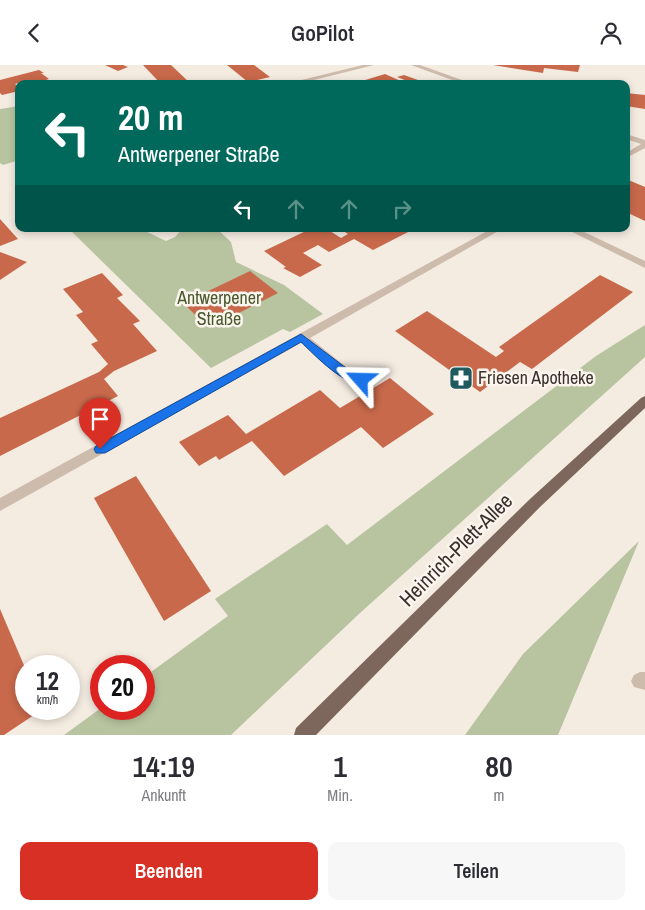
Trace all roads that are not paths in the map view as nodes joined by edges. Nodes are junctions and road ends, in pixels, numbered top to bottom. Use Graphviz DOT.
graph roads {
  1 [pos="371,65"];
  2 [pos="414,65"];
  3 [pos="305,80"];
  4 [pos="458,80"];
  5 [pos="630,138"];
  6 [pos="645,144"];
  7 [pos="630,153"];
  8 [pos="492,232"];
  9 [pos="577,232"];
  10 [pos="645,265"];
  11 [pos="301,337"];
  12 [pos="361,380"];
  13 [pos="645,401"];
  14 [pos="0,505"];
  15 [pos="303,735"];
  1 -- 3 [label="street"];
  2 -- 4 [label="street"];
  5 -- 6 [label="street"];
  6 -- 7 [label="street"];
  8 -- 11 [label="street"];
  9 -- 10 [label="street"];
  11 -- 12 [label="street"];
  11 -- 14 [label="street"];
  13 -- 15 [label="main road, Heinrich-Plett-Allee"];
}
